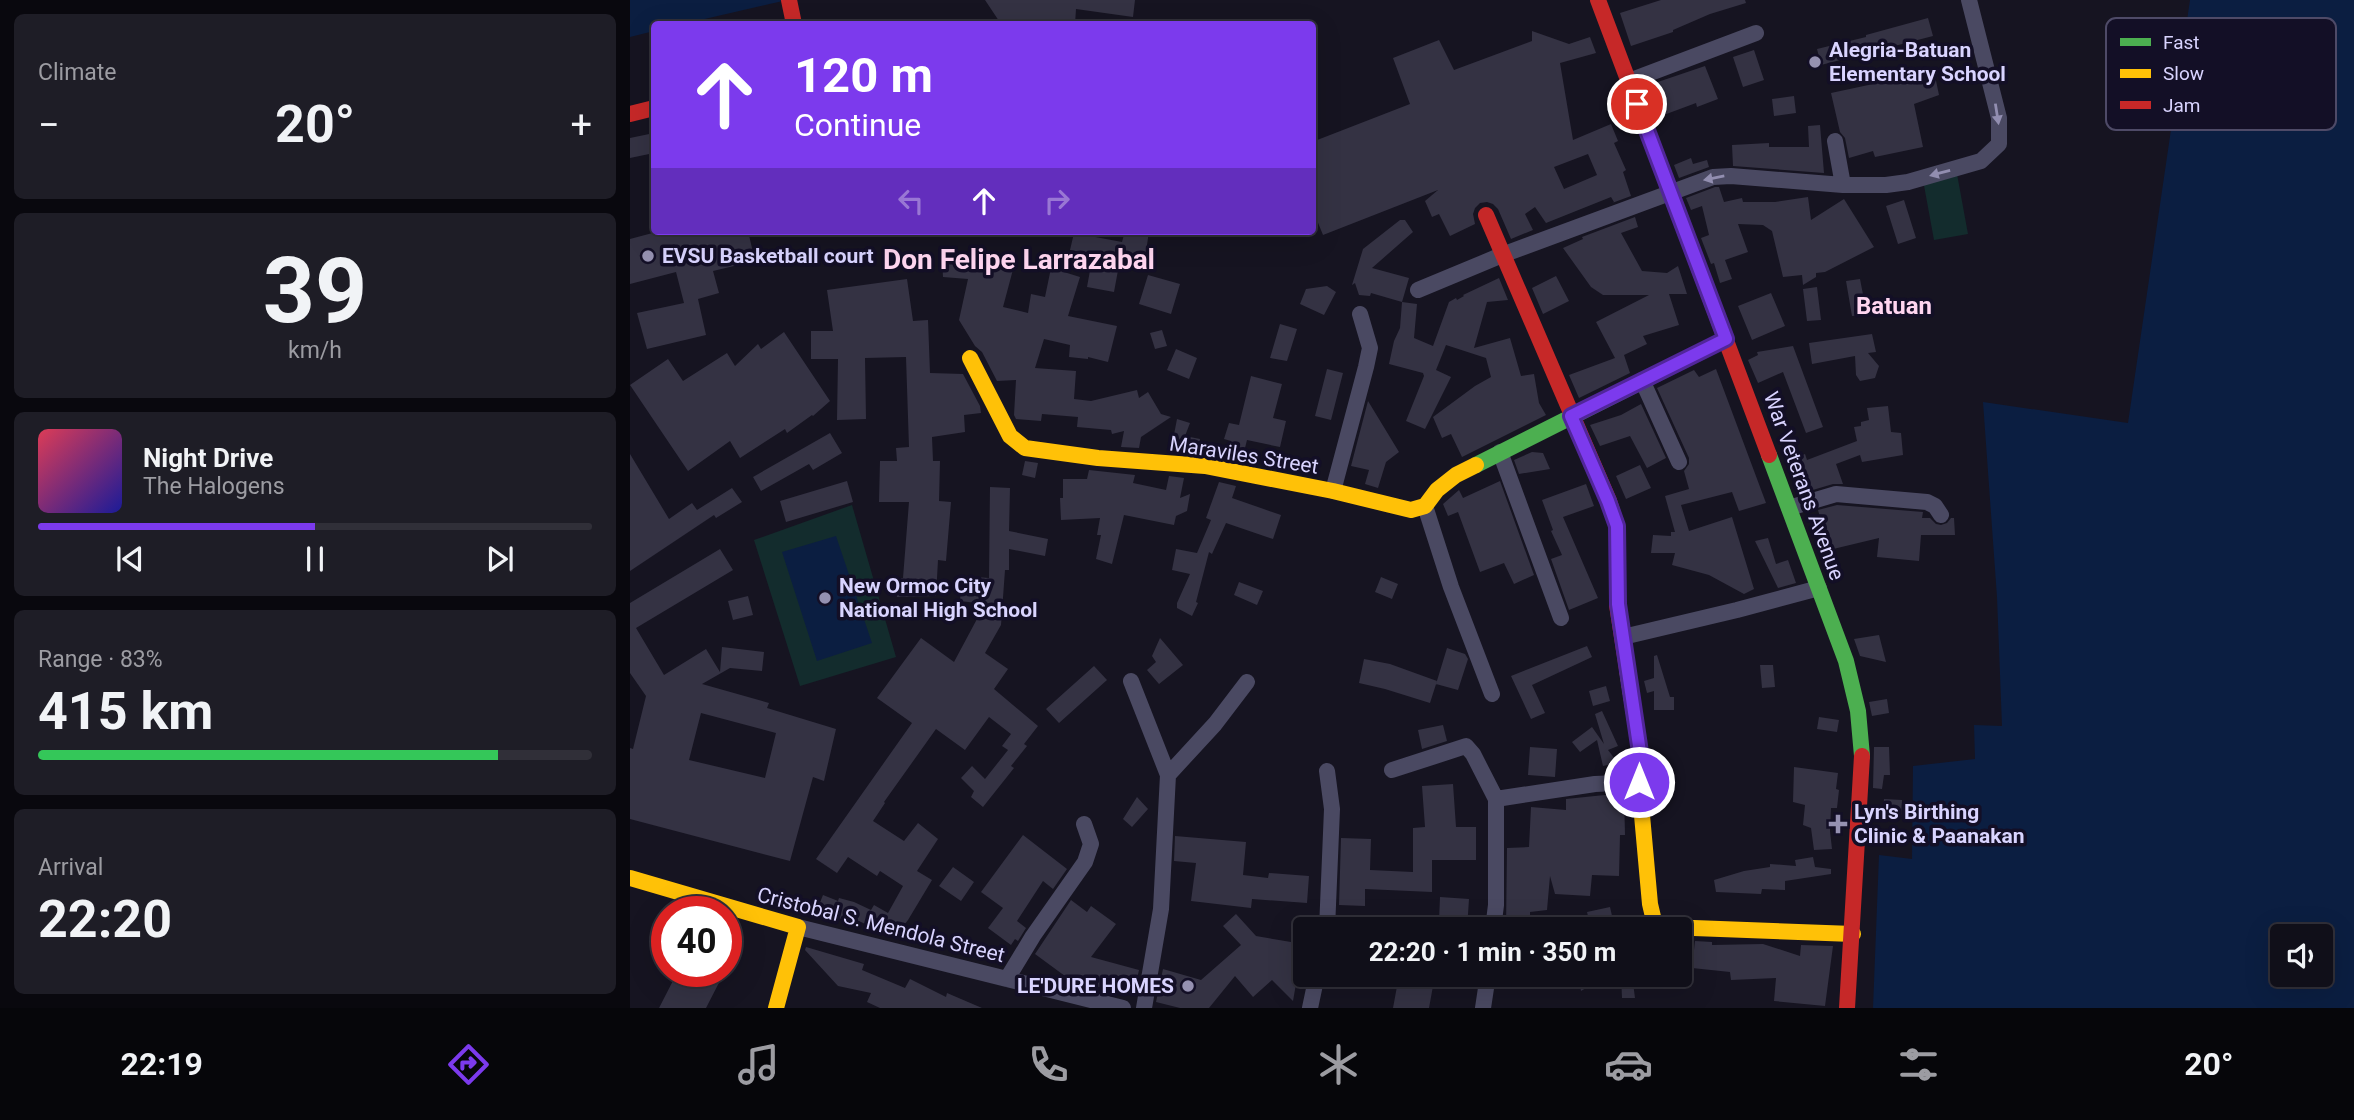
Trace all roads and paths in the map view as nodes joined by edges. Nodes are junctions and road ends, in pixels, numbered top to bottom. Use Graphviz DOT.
graph roads {
  1 [pos="789,0"];
  2 [pos="1598,0"];
  3 [pos="1969,0"];
  4 [pos="793,21"];
  5 [pos="1756,33"];
  6 [pos="1629,81"];
  7 [pos="651,109"];
  8 [pos="630,114"];
  9 [pos="1835,141"];
  10 [pos="1843,185"];
  11 [pos="1671,194"];
  12 [pos="1486,215"];
  13 [pos="1502,255"];
  14 [pos="1418,290"];
  15 [pos="1360,314"];
  16 [pos="1726,339"];
  17 [pos="970,358"];
  18 [pos="1642,380"];
  19 [pos="1571,416"];
  20 [pos="1500,452"];
  21 [pos="1679,462"];
  22 [pos="1333,491"];
  23 [pos="1425,506"];
  24 [pos="1789,508"];
  25 [pos="1941,515"];
  26 [pos="1819,588"];
  27 [pos="1560,618"];
  28 [pos="1623,636"];
  29 [pos="1131,681"];
  30 [pos="1247,682"];
  31 [pos="1492,694"];
  32 [pos="1392,770"];
  33 [pos="1327,771"];
  34 [pos="1168,775"];
  35 [pos="1639,782"];
  36 [pos="1496,799"];
  37 [pos="1084,824"];
  38 [pos="630,878"];
  39 [pos="1327,917"];
  40 [pos="1494,917"];
  41 [pos="798,927"];
  42 [pos="1853,934"];
  43 [pos="1007,979"];
  44 [pos="1314,987"];
  45 [pos="1487,987"];
  46 [pos="776,1008"];
  47 [pos="1123,1008"];
  48 [pos="1144,1008"];
  49 [pos="1310,1008"];
  50 [pos="1483,1008"];
  51 [pos="1847,1008"];
  1 -- 4 [label="street"];
  2 -- 6 [label="street, War Veterans Avenue"];
  3 -- 10 [label="street, one-way"];
  5 -- 6 [label="street"];
  6 -- 11 [label="street, War Veterans Avenue"];
  7 -- 8 [label="street"];
  9 -- 10 [label="street"];
  10 -- 11 [label="street, one-way"];
  11 -- 13 [label="street"];
  11 -- 16 [label="street, War Veterans Avenue"];
  12 -- 13 [label="street"];
  13 -- 14 [label="street"];
  13 -- 19 [label="street"];
  15 -- 22 [label="street"];
  16 -- 18 [label="street"];
  16 -- 24 [label="street, War Veterans Avenue"];
  17 -- 22 [label="street, Maraviles Street"];
  18 -- 19 [label="street"];
  18 -- 21 [label="street"];
  19 -- 20 [label="street"];
  19 -- 28 [label="street"];
  20 -- 23 [label="street"];
  20 -- 27 [label="street"];
  22 -- 23 [label="street, Maraviles Street"];
  23 -- 31 [label="street"];
  24 -- 25 [label="street"];
  24 -- 26 [label="street, War Veterans Avenue"];
  26 -- 28 [label="street"];
  26 -- 42 [label="street, War Veterans Avenue"];
  28 -- 35 [label="street"];
  29 -- 34 [label="street"];
  30 -- 34 [label="street"];
  32 -- 36 [label="street"];
  33 -- 39 [label="street"];
  34 -- 48 [label="street"];
  35 -- 36 [label="street"];
  35 -- 42 [label="street"];
  36 -- 40 [label="street"];
  37 -- 43 [label="street"];
  38 -- 41 [label="street, Cristobal S. Mendola Street"];
  41 -- 43 [label="street, Cristobal S. Mendola Street"];
  41 -- 46 [label="street"];
  42 -- 51 [label="street, War Veterans Avenue"];
  43 -- 47 [label="street, Cristobal S. Mendola Street"];
  44 -- 49 [label="street"];
  45 -- 50 [label="street"];
}
